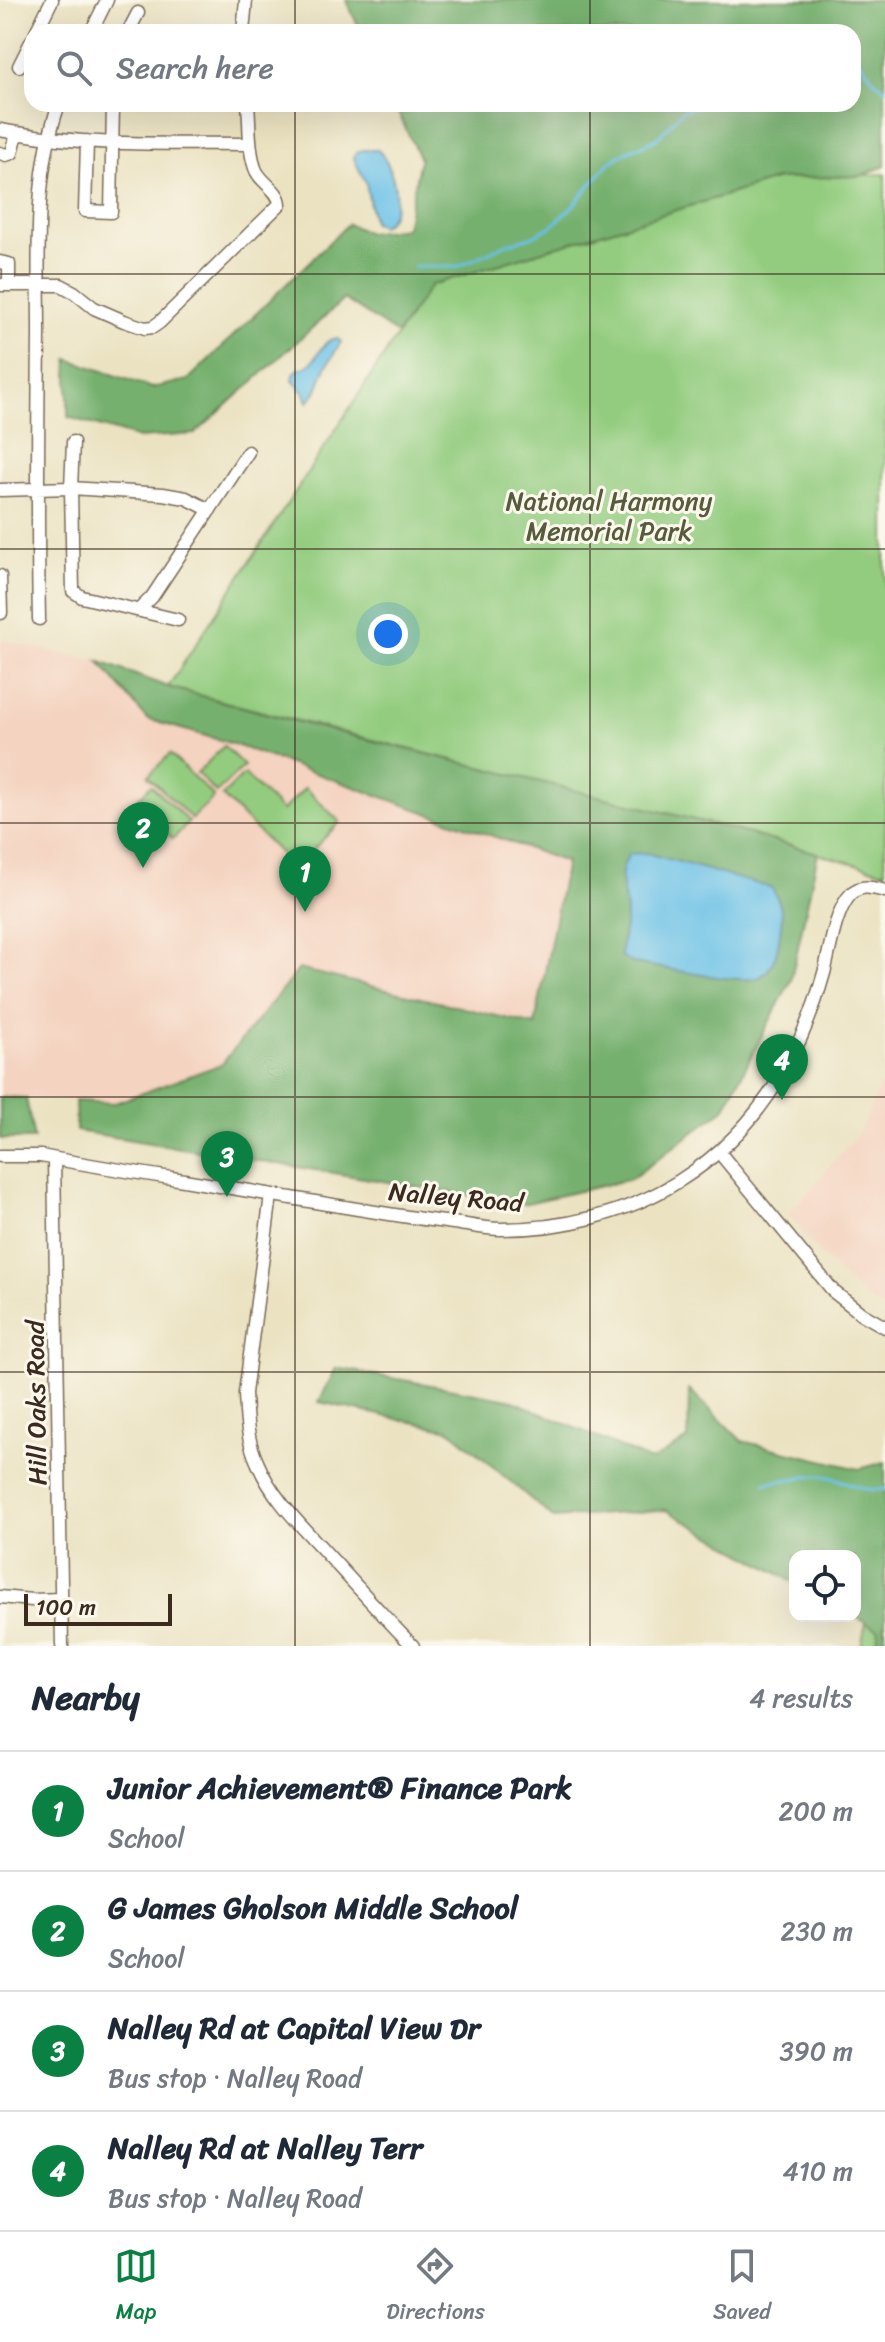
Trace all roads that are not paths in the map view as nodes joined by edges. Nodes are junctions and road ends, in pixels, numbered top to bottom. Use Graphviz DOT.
graph roads {
  1 [pos="52,0"];
  2 [pos="90,0"];
  3 [pos="246,0"];
  4 [pos="106,4"];
  5 [pos="138,13"];
  6 [pos="40,24"];
  7 [pos="95,24"];
  8 [pos="132,24"];
  9 [pos="244,24"];
  10 [pos="24,56"];
  11 [pos="19,66"];
  12 [pos="56,112"];
  13 [pos="113,112"];
  14 [pos="248,112"];
  15 [pos="0,130"];
  16 [pos="17,133"];
  17 [pos="47,139"];
  18 [pos="87,141"];
  19 [pos="112,142"];
  20 [pos="250,144"];
  21 [pos="0,153"];
  22 [pos="0,262"];
  23 [pos="4,285"];
  24 [pos="39,286"];
  25 [pos="73,442"];
  26 [pos="248,452"];
  27 [pos="71,488"];
  28 [pos="37,489"];
  29 [pos="0,490"];
  30 [pos="210,510"];
  31 [pos="0,576"];
  32 [pos="140,609"];
  33 [pos="1,613"];
  34 [pos="39,619"];
  35 [pos="178,620"];
  36 [pos="879,889"];
  37 [pos="719,1152"];
  38 [pos="0,1156"];
  39 [pos="54,1159"];
  40 [pos="271,1195"];
  41 [pos="885,1327"];
  42 [pos="0,1597"];
  43 [pos="61,1599"];
  44 [pos="62,1646"];
  45 [pos="413,1646"];
  1 -- 6 [label="street"];
  2 -- 4 [label="street"];
  3 -- 9 [label="street"];
  4 -- 7 [label="street"];
  5 -- 8 [label="street"];
  10 -- 11 [label="street"];
  12 -- 17 [label="street"];
  13 -- 19 [label="street"];
  14 -- 20 [label="street"];
  15 -- 16 [label="street"];
  16 -- 17 [label="street"];
  16 -- 21 [label="street"];
  17 -- 18 [label="street"];
  17 -- 24 [label="street"];
  18 -- 19 [label="street"];
  18 -- 19 [label="street"];
  19 -- 20 [label="street"];
  20 -- 24 [label="street"];
  22 -- 23 [label="street"];
  23 -- 24 [label="street"];
  24 -- 28 [label="street"];
  25 -- 27 [label="street"];
  26 -- 30 [label="street"];
  27 -- 28 [label="street"];
  27 -- 30 [label="street"];
  27 -- 32 [label="street"];
  28 -- 29 [label="street"];
  28 -- 34 [label="street"];
  30 -- 32 [label="street"];
  31 -- 33 [label="street"];
  32 -- 35 [label="street"];
  36 -- 37 [label="street, Nalley Road"];
  37 -- 40 [label="street, Nalley Road"];
  37 -- 41 [label="street"];
  38 -- 39 [label="street, Nalley Road"];
  39 -- 40 [label="street, Nalley Road"];
  39 -- 43 [label="street, Hill Oaks Road"];
  40 -- 45 [label="street"];
  42 -- 43 [label="street"];
  43 -- 44 [label="street, Hill Oaks Road"];
}
